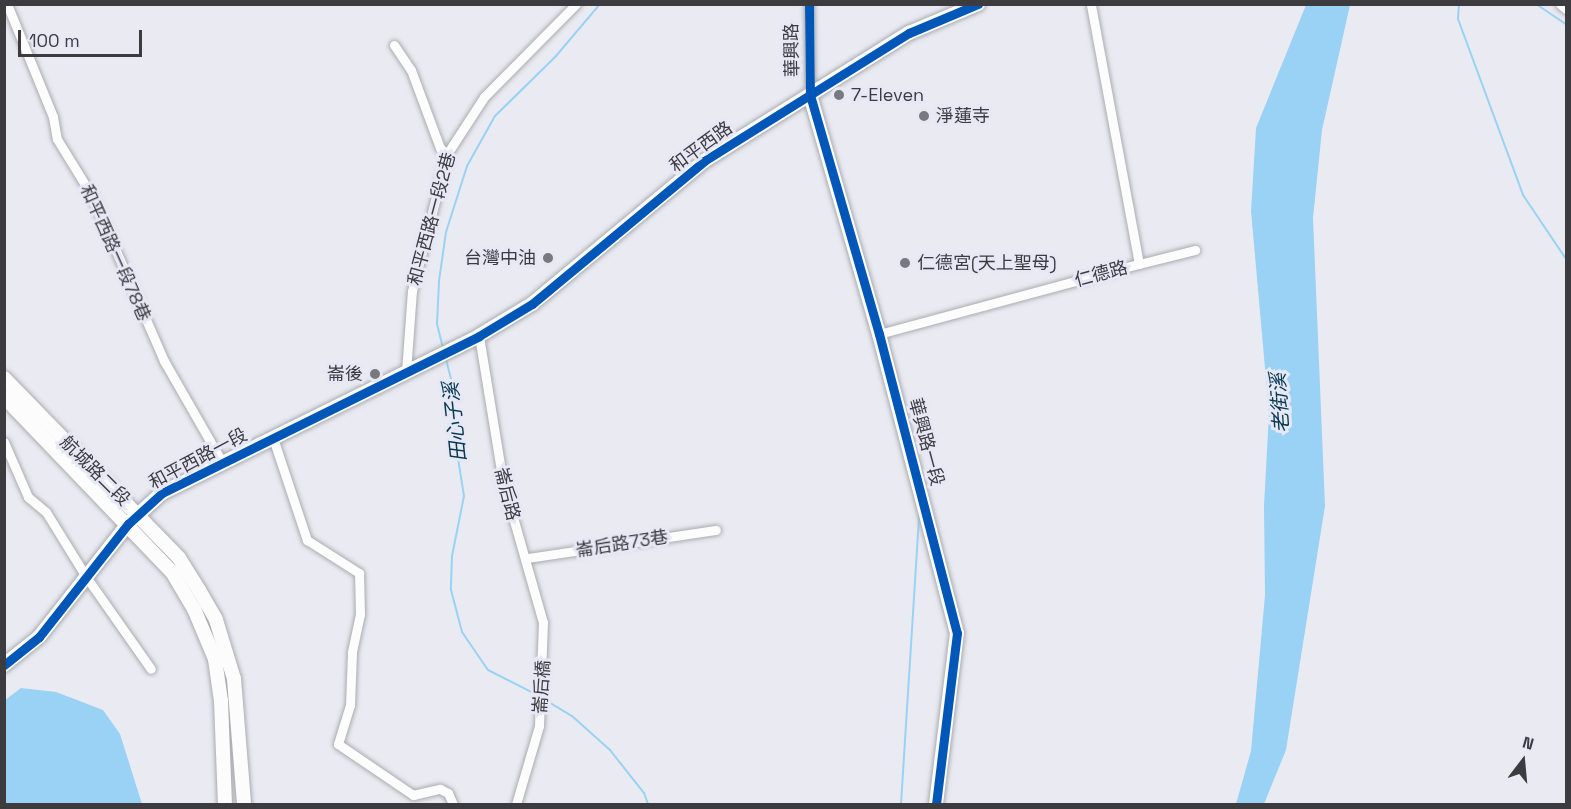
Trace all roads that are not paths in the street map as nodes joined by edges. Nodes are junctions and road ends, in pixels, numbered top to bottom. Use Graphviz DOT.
graph roads {
  1 [pos="7,4"];
  2 [pos="576,4"];
  3 [pos="808,4"];
  4 [pos="978,4"];
  5 [pos="1091,4"];
  6 [pos="1560,4"];
  7 [pos="957,8"];
  8 [pos="1566,9"];
  9 [pos="394,45"];
  10 [pos="810,95"];
  11 [pos="447,154"];
  12 [pos="1195,250"];
  13 [pos="1139,264"];
  14 [pos="879,334"];
  15 [pos="479,336"];
  16 [pos="426,362"];
  17 [pos="406,372"];
  18 [pos="4,378"];
  19 [pos="4,398"];
  20 [pos="273,438"];
  21 [pos="4,442"];
  22 [pos="222,462"];
  23 [pos="133,519"];
  24 [pos="716,530"];
  25 [pos="528,558"];
  26 [pos="86,577"];
  27 [pos="545,649"];
  28 [pos="4,665"];
  29 [pos="151,669"];
  30 [pos="225,804"];
  31 [pos="244,804"];
  32 [pos="453,804"];
  33 [pos="516,804"];
  34 [pos="936,804"];
  1 -- 22 [label="street, 和平西路一段78巷"];
  2 -- 11 [label="street, 和平西路一段2巷"];
  3 -- 10 [label="street, 華興路"];
  4 -- 7 [label="street, 和平西路"];
  5 -- 13 [label="street, 仁德路"];
  6 -- 8 [label="street"];
  7 -- 10 [label="street, 和平西路"];
  9 -- 11 [label="street"];
  10 -- 14 [label="street, 華興路一段"];
  10 -- 15 [label="street, 和平西路"];
  11 -- 17 [label="street, 和平西路一段2巷"];
  12 -- 13 [label="street"];
  13 -- 14 [label="street, 仁德路"];
  14 -- 34 [label="street, 華興路一段"];
  15 -- 16 [label="street, 和平西路"];
  15 -- 25 [label="street, 崙后路"];
  16 -- 17 [label="street, 和平西路一段"];
  17 -- 20 [label="street, 和平西路一段"];
  18 -- 23 [label="street, 航城路二段"];
  19 -- 23 [label="street, 航城路二段"];
  20 -- 22 [label="street, 和平西路一段"];
  20 -- 32 [label="street"];
  21 -- 26 [label="street"];
  22 -- 23 [label="street, 和平西路一段"];
  23 -- 26 [label="street, 和平西路一段"];
  23 -- 30 [label="street, 航城路二段"];
  23 -- 31 [label="street, 航城路二段"];
  24 -- 25 [label="street, 崙后路73巷"];
  25 -- 27 [label="street, 崙后路"];
  26 -- 28 [label="street, 和平西路一段"];
  26 -- 29 [label="street"];
  27 -- 33 [label="street, 崙后橋"];
}
